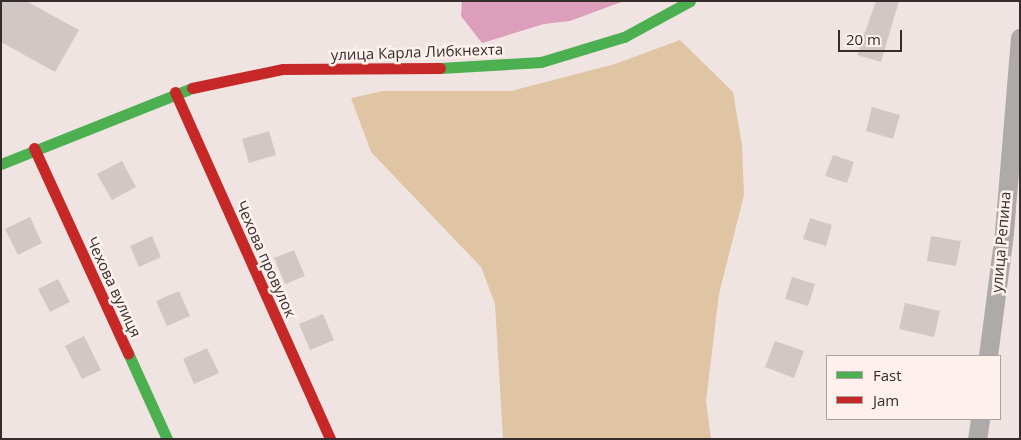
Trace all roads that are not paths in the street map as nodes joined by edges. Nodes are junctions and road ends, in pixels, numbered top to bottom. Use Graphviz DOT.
graph roads {
  1 [pos="690,1"];
  2 [pos="1020,38"];
  3 [pos="175,92"];
  4 [pos="34,148"];
  5 [pos="1,164"];
  6 [pos="988,355"];
  7 [pos="980,420"];
  8 [pos="167,439"];
  9 [pos="330,439"];
  10 [pos="977,439"];
  1 -- 3 [label="street, улица Карла Либкнехта"];
  2 -- 6 [label="street, улица Репина"];
  3 -- 4 [label="street, улица Карла Либкнехта"];
  3 -- 9 [label="street, Чехова провулок"];
  4 -- 5 [label="street, улица Карла Либкнехта"];
  4 -- 8 [label="street, Чехова вулиця"];
  7 -- 10 [label="street"];
}
